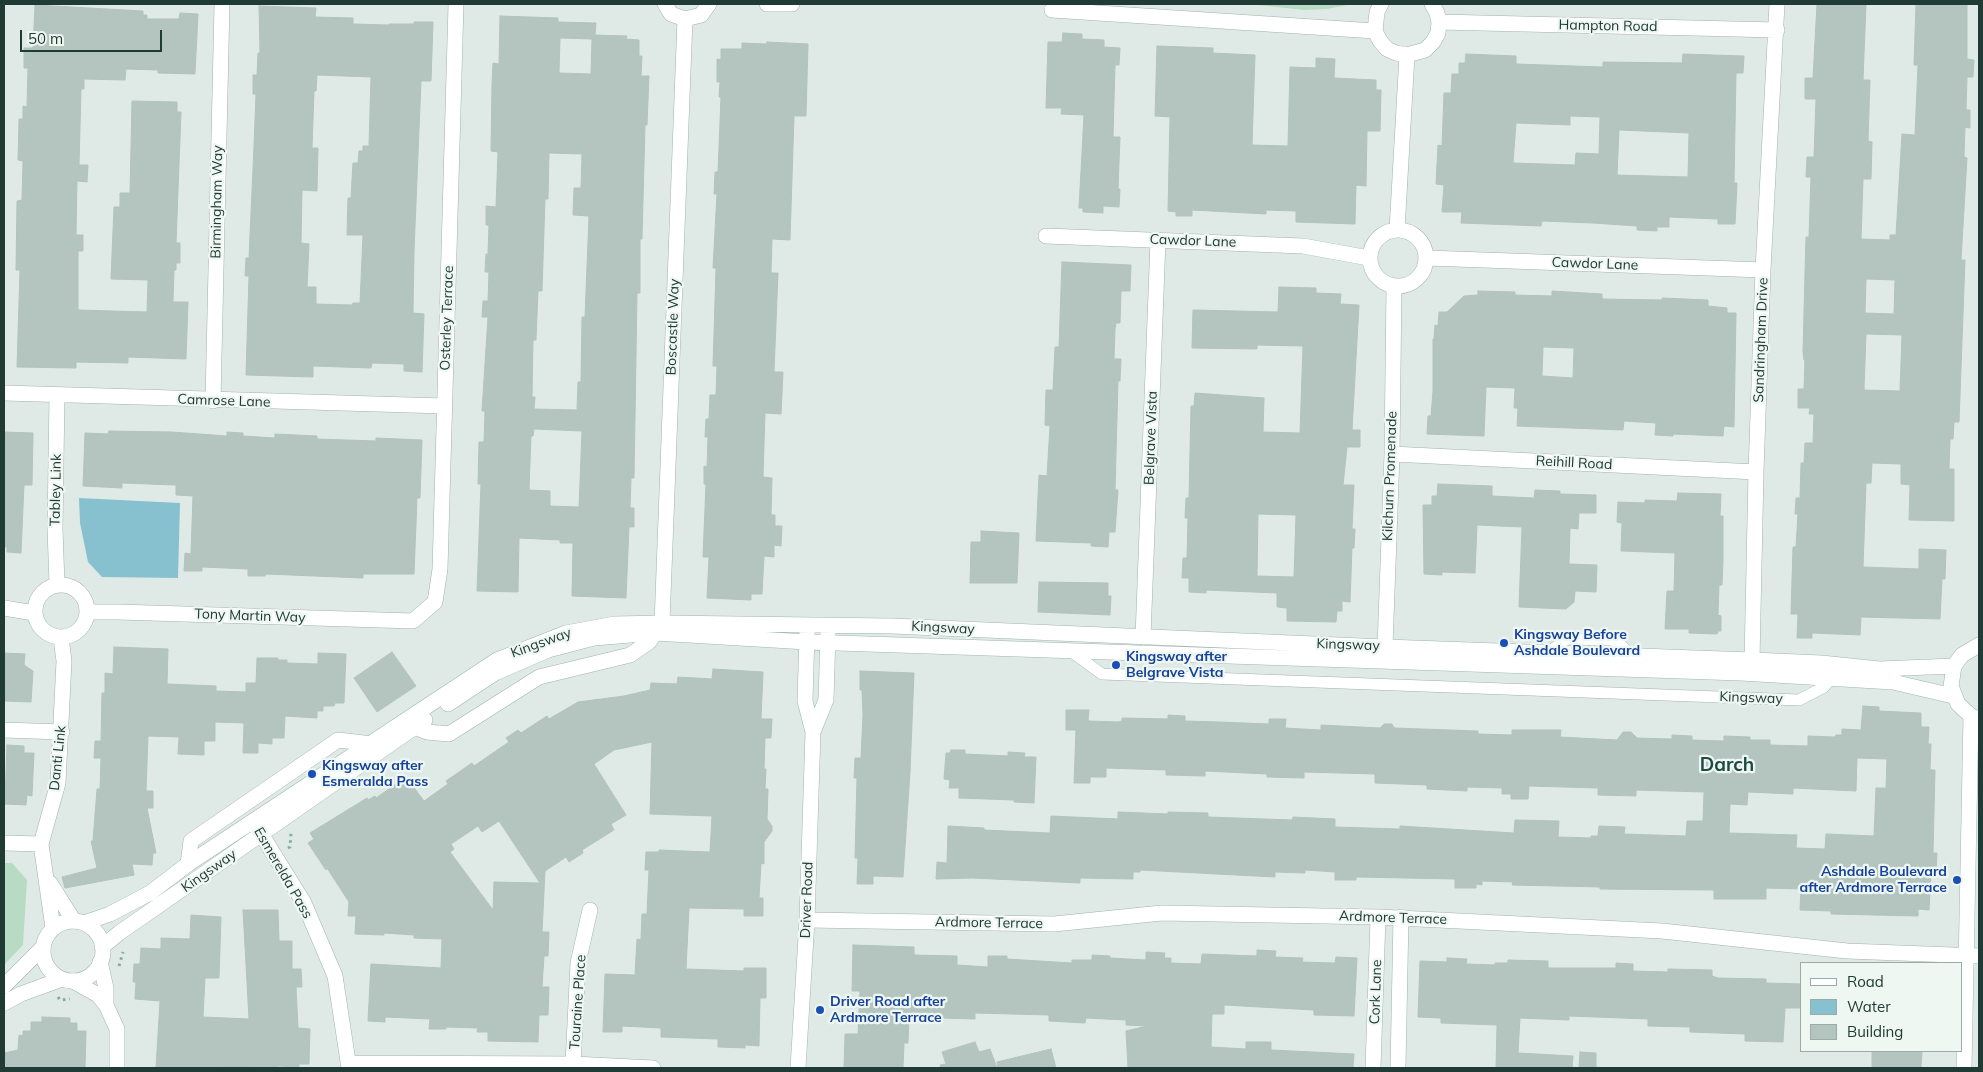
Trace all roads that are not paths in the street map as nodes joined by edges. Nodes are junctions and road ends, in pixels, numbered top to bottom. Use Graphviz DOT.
graph roads {
  1 [pos="222,4"];
  2 [pos="456,4"];
  3 [pos="665,4"];
  4 [pos="708,4"];
  5 [pos="767,4"];
  6 [pos="792,4"];
  7 [pos="1382,4"];
  8 [pos="1432,4"];
  9 [pos="1777,4"];
  10 [pos="1052,10"];
  11 [pos="685,19"];
  12 [pos="1439,22"];
  13 [pos="1376,30"];
  14 [pos="1777,30"];
  15 [pos="1407,55"];
  16 [pos="1397,230"];
  17 [pos="1046,236"];
  18 [pos="1158,240"];
  19 [pos="1370,258"];
  20 [pos="1427,258"];
  21 [pos="1763,270"];
  22 [pos="1394,286"];
  23 [pos="4,393"];
  24 [pos="57,395"];
  25 [pos="213,400"];
  26 [pos="444,406"];
  27 [pos="1392,454"];
  28 [pos="1756,472"];
  29 [pos="57,584"];
  30 [pos="4,608"];
  31 [pos="87,612"];
  32 [pos="34,613"];
  33 [pos="413,621"];
  34 [pos="806,624"];
  35 [pos="828,625"];
  36 [pos="658,628"];
  37 [pos="1143,636"];
  38 [pos="61,638"];
  39 [pos="807,642"];
  40 [pos="828,642"];
  41 [pos="1977,642"];
  42 [pos="1384,647"];
  43 [pos="1069,650"];
  44 [pos="1752,660"];
  45 [pos="1373,661"];
  46 [pos="1954,666"];
  47 [pos="1741,673"];
  48 [pos="1832,677"];
  49 [pos="1953,696"];
  50 [pos="1975,717"];
  51 [pos="415,727"];
  52 [pos="4,730"];
  53 [pos="62,732"];
  54 [pos="813,732"];
  55 [pos="372,744"];
  56 [pos="257,828"];
  57 [pos="4,843"];
  58 [pos="41,844"];
  59 [pos="188,864"];
  60 [pos="46,878"];
  61 [pos="590,910"];
  62 [pos="1378,917"];
  63 [pos="1401,918"];
  64 [pos="807,920"];
  65 [pos="79,922"];
  66 [pos="53,928"];
  67 [pos="43,947"];
  68 [pos="101,955"];
  69 [pos="1973,956"];
  70 [pos="68,980"];
  71 [pos="4,986"];
  72 [pos="4,1003"];
  73 [pos="106,1005"];
  74 [pos="573,1064"];
  75 [pos="349,1066"];
  76 [pos="118,1068"];
  77 [pos="653,1068"];
  78 [pos="798,1068"];
  79 [pos="1373,1068"];
  80 [pos="1398,1068"];
  81 [pos="1964,1068"];
  1 -- 25 [label="street, Birmingham Way"];
  2 -- 26 [label="street, Osterley Terrace"];
  3 -- 11 [label="street"];
  4 -- 11 [label="street"];
  5 -- 6 [label="street"];
  7 -- 13 [label="street"];
  8 -- 12 [label="street"];
  9 -- 14 [label="street, Sandringham Drive"];
  10 -- 13 [label="street"];
  11 -- 36 [label="street, Boscastle Way"];
  12 -- 14 [label="street, Hampton Road"];
  12 -- 15 [label="street"];
  13 -- 15 [label="street"];
  14 -- 21 [label="street, Sandringham Drive"];
  15 -- 16 [label="street"];
  16 -- 19 [label="street"];
  16 -- 20 [label="street"];
  17 -- 18 [label="street, Cawdor Lane"];
  18 -- 19 [label="street, Cawdor Lane"];
  18 -- 37 [label="street, Belgrave Vista"];
  19 -- 22 [label="street"];
  20 -- 21 [label="street, Cawdor Lane"];
  20 -- 22 [label="street"];
  21 -- 28 [label="street, Sandringham Drive"];
  22 -- 27 [label="street, Kilchurn Promenade"];
  23 -- 24 [label="street, Camrose Lane"];
  24 -- 25 [label="street, Camrose Lane"];
  24 -- 29 [label="street, Tabley Link"];
  25 -- 26 [label="street, Camrose Lane"];
  26 -- 33 [label="street, Osterley Terrace"];
  27 -- 28 [label="street, Reihill Road"];
  27 -- 42 [label="street, Kilchurn Promenade"];
  28 -- 44 [label="street, Sandringham Drive"];
  29 -- 31 [label="street"];
  29 -- 32 [label="street"];
  30 -- 32 [label="street"];
  31 -- 33 [label="street, Tony Martin Way"];
  31 -- 38 [label="street"];
  32 -- 38 [label="street"];
  34 -- 35 [label="street, Kingsway"];
  34 -- 36 [label="street, Kingsway"];
  34 -- 39 [label="street, Driver Road"];
  35 -- 37 [label="street, Kingsway"];
  35 -- 40 [label="street, Driver Road"];
  36 -- 39 [label="street, Kingsway"];
  36 -- 51 [label="street, Kingsway"];
  36 -- 51 [label="street"];
  36 -- 55 [label="street, Kingsway"];
  37 -- 42 [label="street, Kingsway"];
  38 -- 53 [label="street, Danti Link"];
  39 -- 40 [label="street, Kingsway"];
  39 -- 54 [label="street, Driver Road"];
  40 -- 43 [label="street, Kingsway"];
  40 -- 54 [label="street, Driver Road"];
  41 -- 46 [label="street"];
  42 -- 44 [label="street, Kingsway"];
  42 -- 45 [label="street"];
  43 -- 45 [label="street, Kingsway"];
  43 -- 48 [label="lane, Kingsway"];
  44 -- 46 [label="street, Kingsway"];
  44 -- 47 [label="street"];
  45 -- 47 [label="street, Kingsway"];
  46 -- 49 [label="street"];
  47 -- 48 [label="street, Kingsway"];
  48 -- 49 [label="street, Kingsway"];
  49 -- 50 [label="street"];
  50 -- 69 [label="street"];
  51 -- 56 [label="street, Kingsway"];
  52 -- 53 [label="street"];
  53 -- 58 [label="street, Danti Link"];
  54 -- 64 [label="street, Driver Road"];
  55 -- 56 [label="street, Kingsway"];
  55 -- 59 [label="street, Kingsway"];
  56 -- 59 [label="street, Kingsway"];
  56 -- 68 [label="street, Kingsway"];
  56 -- 75 [label="street, Esmerelda Pass"];
  57 -- 58 [label="street"];
  58 -- 60 [label="street, Danti Link"];
  59 -- 65 [label="street, Kingsway"];
  60 -- 65 [label="street, Danti Link"];
  60 -- 66 [label="street, Danti Link"];
  61 -- 74 [label="street, Touraine Place"];
  62 -- 63 [label="street, Ardmore Terrace"];
  62 -- 64 [label="street, Ardmore Terrace"];
  62 -- 79 [label="street, Cork Lane"];
  63 -- 69 [label="street, Ardmore Terrace"];
  63 -- 80 [label="street, Cork Lane"];
  64 -- 78 [label="street, Driver Road"];
  65 -- 66 [label="street, Kingsway"];
  65 -- 68 [label="street"];
  66 -- 67 [label="street"];
  67 -- 70 [label="street"];
  67 -- 71 [label="street"];
  68 -- 70 [label="street, Kingsway"];
  68 -- 73 [label="street"];
  69 -- 81 [label="street"];
  70 -- 72 [label="street, Kingsway"];
  70 -- 73 [label="street"];
  73 -- 76 [label="street"];
  74 -- 75 [label="street"];
  74 -- 77 [label="street"];
}
